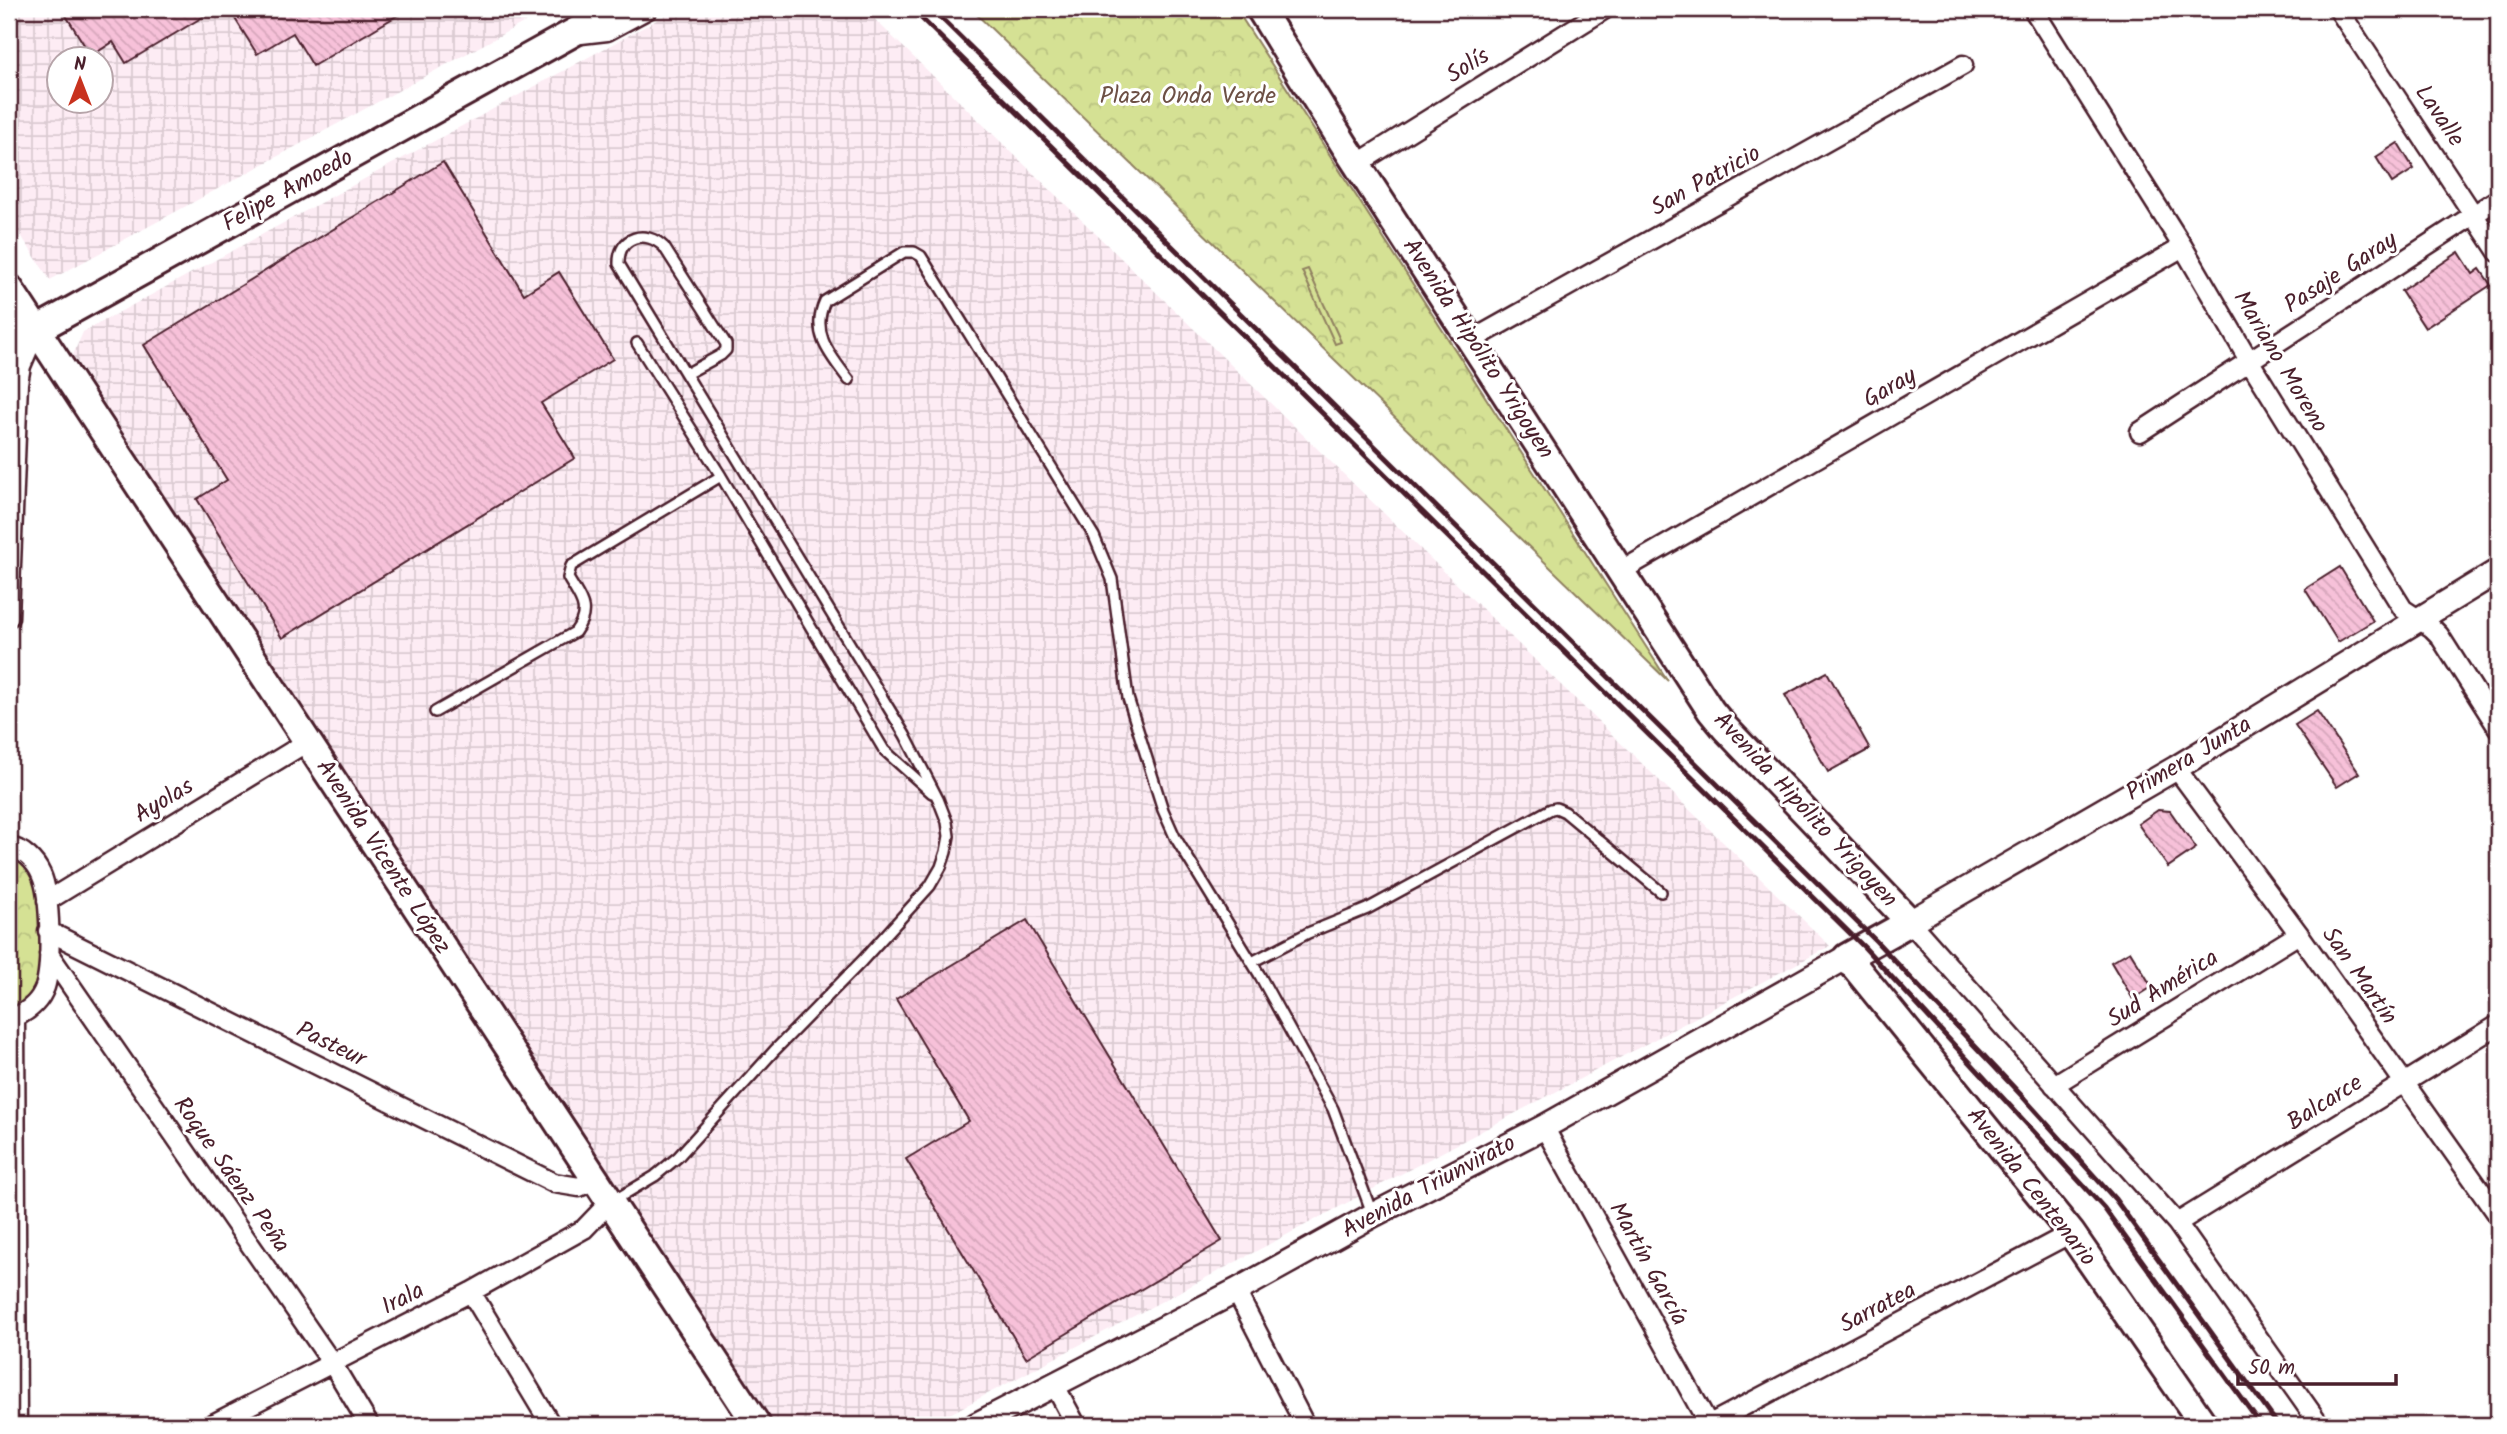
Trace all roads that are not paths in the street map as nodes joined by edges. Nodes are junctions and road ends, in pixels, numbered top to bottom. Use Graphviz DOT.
graph roads {
  1 [pos="589,9"];
  2 [pos="616,9"];
  3 [pos="648,9"];
  4 [pos="1260,9"];
  5 [pos="1605,9"];
  6 [pos="2033,9"];
  7 [pos="2338,9"];
  8 [pos="567,35"];
  9 [pos="1963,65"];
  10 [pos="1357,164"];
  11 [pos="2498,200"];
  12 [pos="2474,214"];
  13 [pos="2183,247"];
  14 [pos="2498,252"];
  15 [pos="9,288"];
  16 [pos="36,331"];
  17 [pos="1472,340"];
  18 [pos="637,343"];
  19 [pos="9,345"];
  20 [pos="2250,362"];
  21 [pos="686,374"];
  22 [pos="849,380"];
  23 [pos="2140,432"];
  24 [pos="721,476"];
  25 [pos="1622,571"];
  26 [pos="2498,571"];
  27 [pos="9,617"];
  28 [pos="2418,620"];
  29 [pos="435,712"];
  30 [pos="2498,728"];
  31 [pos="307,742"];
  32 [pos="2176,768"];
  33 [pos="938,799"];
  34 [pos="9,847"];
  35 [pos="1661,892"];
  36 [pos="47,901"];
  37 [pos="1910,922"];
  38 [pos="48,931"];
  39 [pos="2299,934"];
  40 [pos="1876,941"];
  41 [pos="49,954"];
  42 [pos="1847,957"];
  43 [pos="1252,962"];
  44 [pos="12,1016"];
  45 [pos="2498,1025"];
  46 [pos="2404,1082"];
  47 [pos="2054,1086"];
  48 [pos="1544,1127"];
  49 [pos="594,1180"];
  50 [pos="610,1203"];
  51 [pos="1373,1215"];
  52 [pos="2498,1215"];
  53 [pos="2177,1223"];
  54 [pos="2071,1233"];
  55 [pos="1236,1291"];
  56 [pos="471,1292"];
  57 [pos="332,1363"];
  58 [pos="1054,1384"];
  59 [pos="17,1425"];
  60 [pos="211,1425"];
  61 [pos="369,1425"];
  62 [pos="551,1425"];
  63 [pos="757,1425"];
  64 [pos="976,1425"];
  65 [pos="1076,1425"];
  66 [pos="1305,1425"];
  67 [pos="1708,1425"];
  68 [pos="2204,1425"];
  69 [pos="2320,1425"];
  1 -- 8 [label="street, Felipe Amoedo"];
  2 -- 8 [label="main road, Felipe Amoedo"];
  3 -- 8 [label="street, Felipe Amoedo"];
  4 -- 10 [label="main road, Avenida Hipólito Yrigoyen"];
  5 -- 10 [label="street, Solís"];
  6 -- 13 [label="street, Mariano Moreno"];
  7 -- 12 [label="street, Lavalle"];
  8 -- 16 [label="main road, Felipe Amoedo"];
  9 -- 17 [label="street, San Patricio"];
  10 -- 17 [label="main road, Avenida Hipólito Yrigoyen"];
  11 -- 12 [label="street, Pasaje Garay"];
  12 -- 14 [label="street, Lavalle"];
  12 -- 20 [label="street, Pasaje Garay"];
  13 -- 20 [label="street, Mariano Moreno"];
  13 -- 25 [label="street, Garay"];
  15 -- 16 [label="main road, Avenida Vicente López"];
  16 -- 19 [label="main road, Felipe Amoedo"];
  16 -- 27 [label="street"];
  16 -- 31 [label="main road, Avenida Vicente López"];
  17 -- 25 [label="main road, Avenida Hipólito Yrigoyen"];
  18 -- 24 [label="lane"];
  20 -- 23 [label="street, Pasaje Garay"];
  20 -- 28 [label="street, Mariano Moreno"];
  21 -- 21 [label="lane"];
  21 -- 33 [label="lane"];
  22 -- 43 [label="lane"];
  24 -- 29 [label="lane"];
  24 -- 33 [label="lane"];
  25 -- 37 [label="main road, Avenida Hipólito Yrigoyen"];
  26 -- 28 [label="street, Primera Junta"];
  28 -- 30 [label="street, Mariano Moreno"];
  28 -- 32 [label="street, Primera Junta"];
  31 -- 36 [label="street, Ayolas"];
  31 -- 49 [label="main road, Avenida Vicente López"];
  32 -- 37 [label="street, Primera Junta"];
  32 -- 39 [label="street, San Martín"];
  33 -- 50 [label="lane"];
  34 -- 36 [label="street"];
  35 -- 43 [label="lane"];
  36 -- 38 [label="street"];
  37 -- 40 [label="main road, Primera Junta"];
  37 -- 47 [label="street, Avenida Hipólito Yrigoyen"];
  38 -- 41 [label="street"];
  38 -- 49 [label="street, Pasteur"];
  39 -- 46 [label="street, San Martín"];
  39 -- 47 [label="street, Sud América"];
  40 -- 42 [label="main road, Avenida Triunvirato"];
  41 -- 44 [label="street"];
  41 -- 57 [label="street, Roque Sáenz Peña"];
  42 -- 48 [label="street, Avenida Triunvirato"];
  42 -- 54 [label="main road, Avenida Centenario"];
  43 -- 51 [label="lane"];
  44 -- 59 [label="street"];
  45 -- 46 [label="street, Balcarce"];
  46 -- 52 [label="street, San Martín"];
  46 -- 53 [label="street, Balcarce"];
  47 -- 53 [label="street, Avenida Hipólito Yrigoyen"];
  48 -- 51 [label="street, Avenida Triunvirato"];
  48 -- 67 [label="street, Martín García"];
  49 -- 50 [label="main road, Avenida Vicente López"];
  50 -- 56 [label="street, Irala"];
  50 -- 63 [label="main road, Avenida Vicente López"];
  51 -- 55 [label="street, Avenida Triunvirato"];
  53 -- 69 [label="street, Avenida Hipólito Yrigoyen"];
  54 -- 67 [label="street, Sarratea"];
  54 -- 68 [label="main road, Avenida Centenario"];
  55 -- 58 [label="street, Avenida Triunvirato"];
  55 -- 66 [label="street"];
  56 -- 57 [label="street, Irala"];
  56 -- 62 [label="street"];
  57 -- 60 [label="street, Irala"];
  57 -- 61 [label="street, Roque Sáenz Peña"];
  58 -- 64 [label="street, Avenida Triunvirato"];
  58 -- 65 [label="street"];
}
